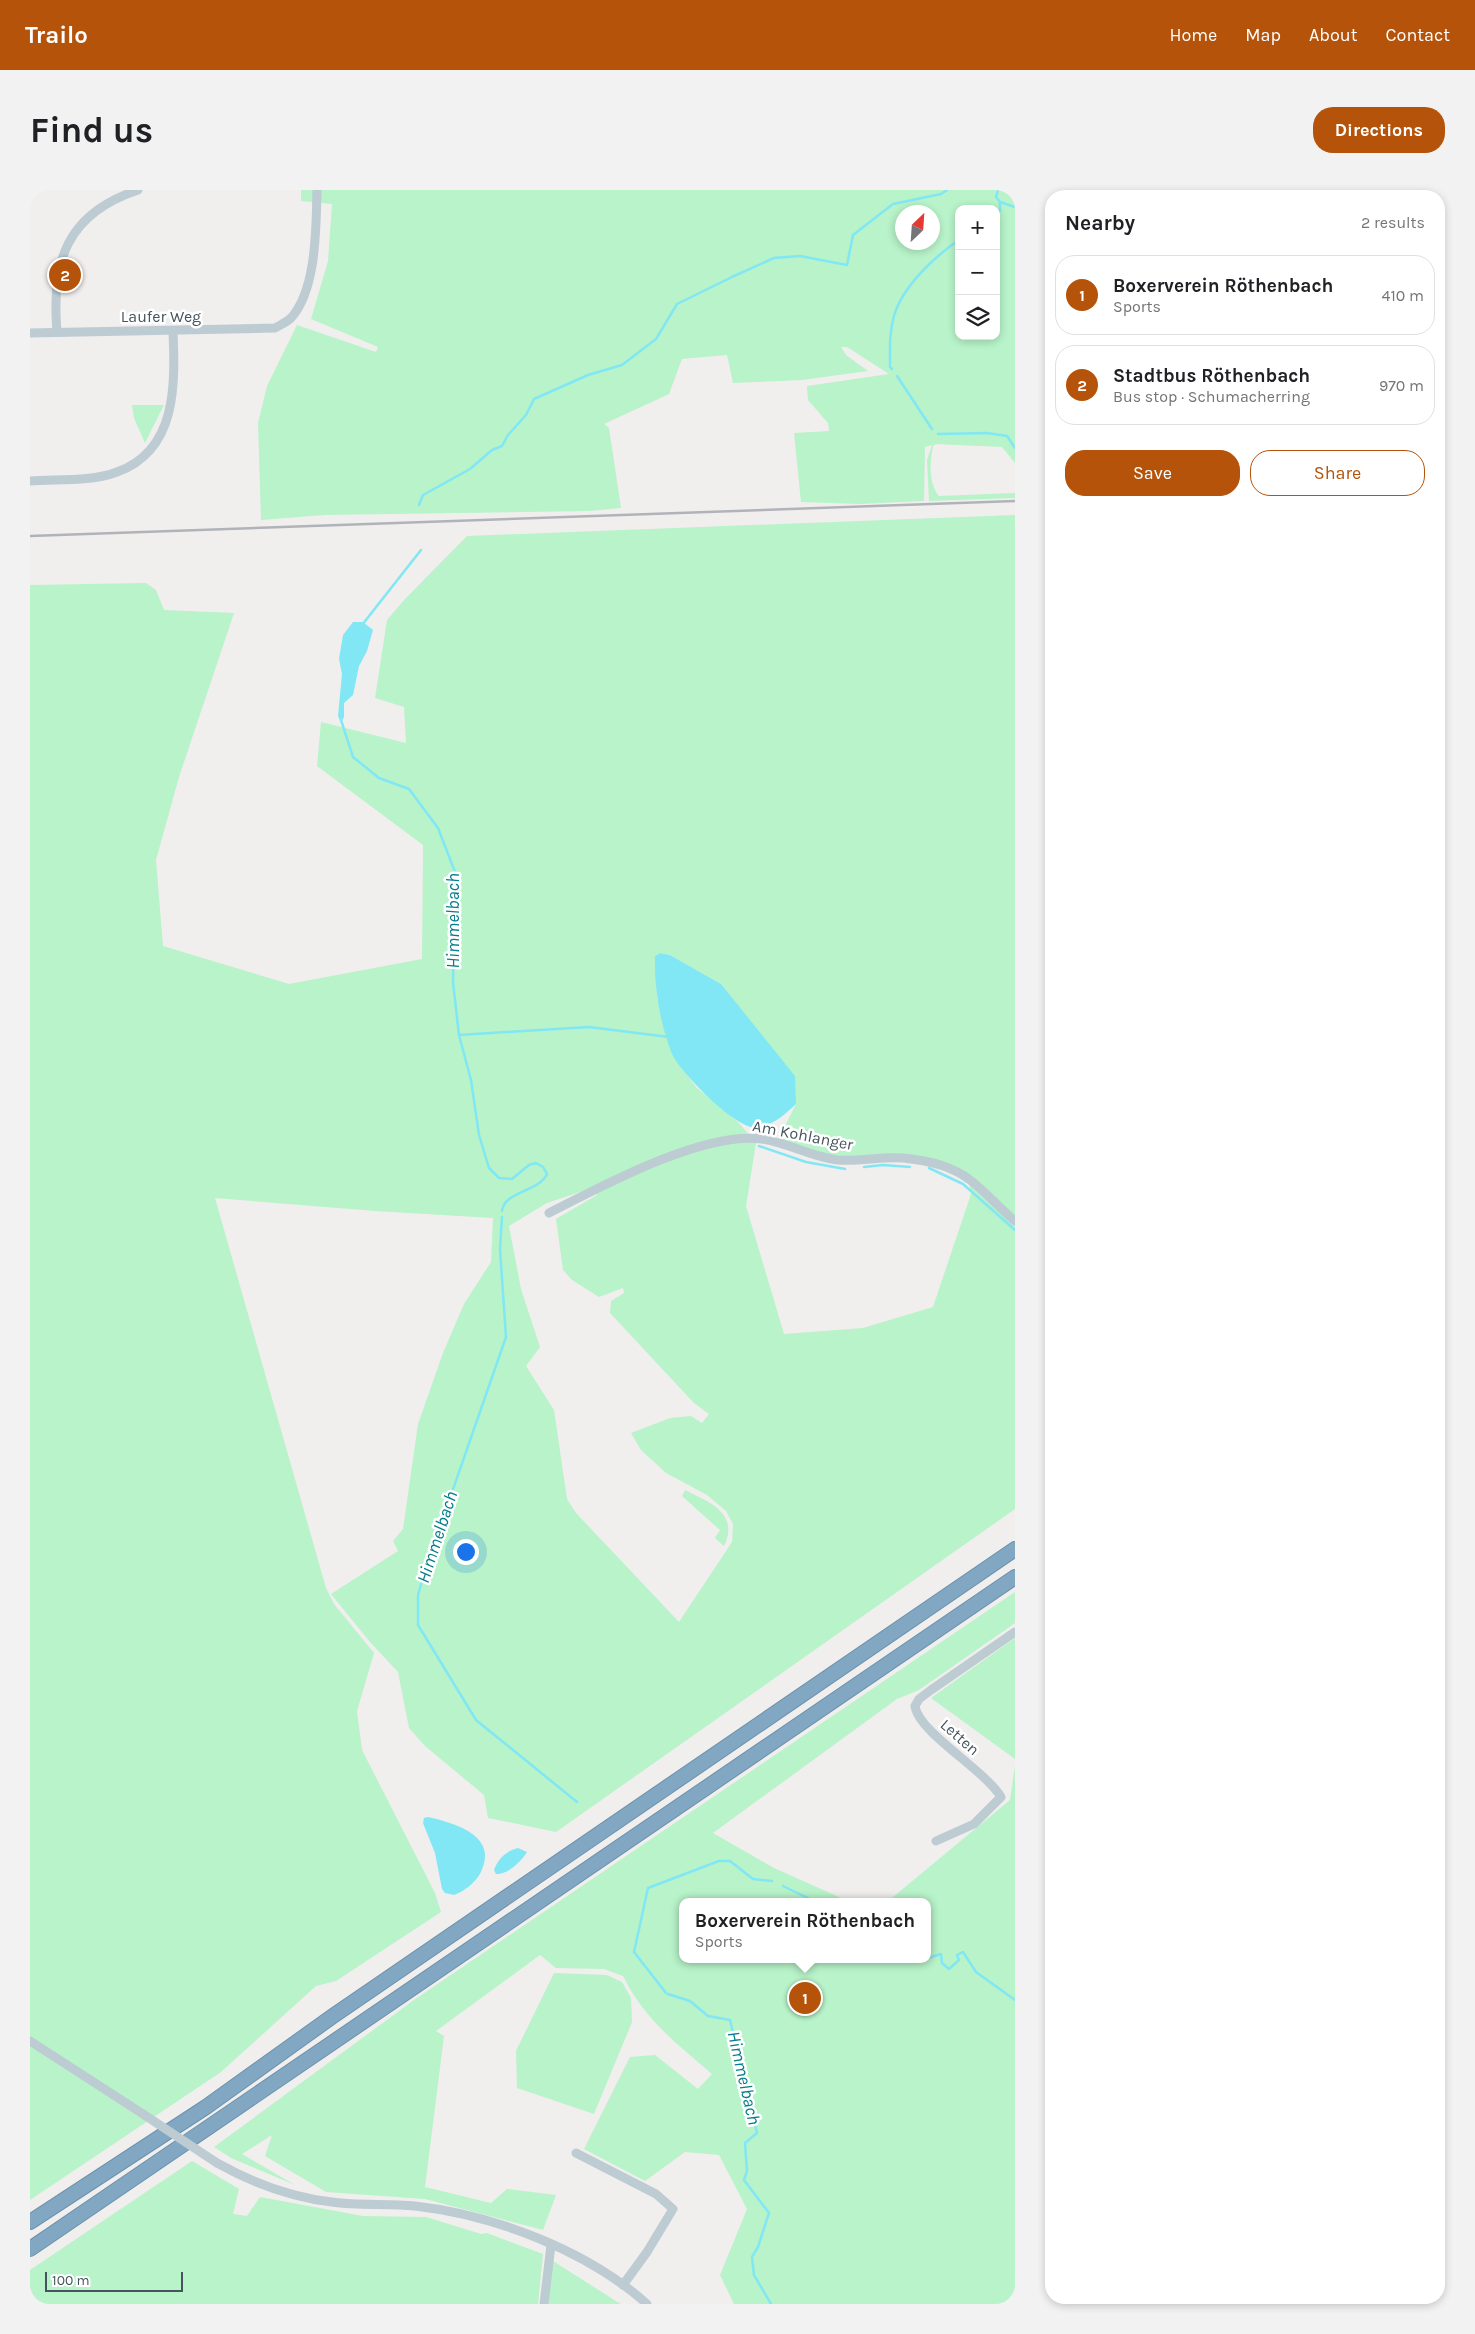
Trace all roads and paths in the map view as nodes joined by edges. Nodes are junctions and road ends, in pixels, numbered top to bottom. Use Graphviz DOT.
graph roads {
  1 [pos="138,190"];
  2 [pos="317,190"];
  3 [pos="173,331"];
  4 [pos="57,332"];
  5 [pos="30,333"];
  6 [pos="30,481"];
  7 [pos="549,1213"];
  8 [pos="1015,1221"];
  9 [pos="1015,1549"];
  10 [pos="1015,1577"];
  11 [pos="1015,1632"];
  12 [pos="936,1841"];
  13 [pos="30,2041"];
  14 [pos="576,2153"];
  15 [pos="30,2222"];
  16 [pos="551,2245"];
  17 [pos="30,2249"];
  18 [pos="623,2285"];
  19 [pos="544,2304"];
  20 [pos="647,2304"];
  1 -- 4 [label="street"];
  2 -- 3 [label="street, Laufer Weg"];
  3 -- 4 [label="street, Laufer Weg"];
  3 -- 6 [label="street"];
  4 -- 5 [label="street, Laufer Weg"];
  7 -- 8 [label="street, Am Kohlanger"];
  9 -- 15 [label="highway"];
  10 -- 17 [label="highway"];
  11 -- 12 [label="street, Letten"];
  13 -- 16 [label="street, bridge"];
  14 -- 18 [label="street"];
  16 -- 18 [label="street"];
  16 -- 19 [label="street"];
  18 -- 20 [label="street"];
}
